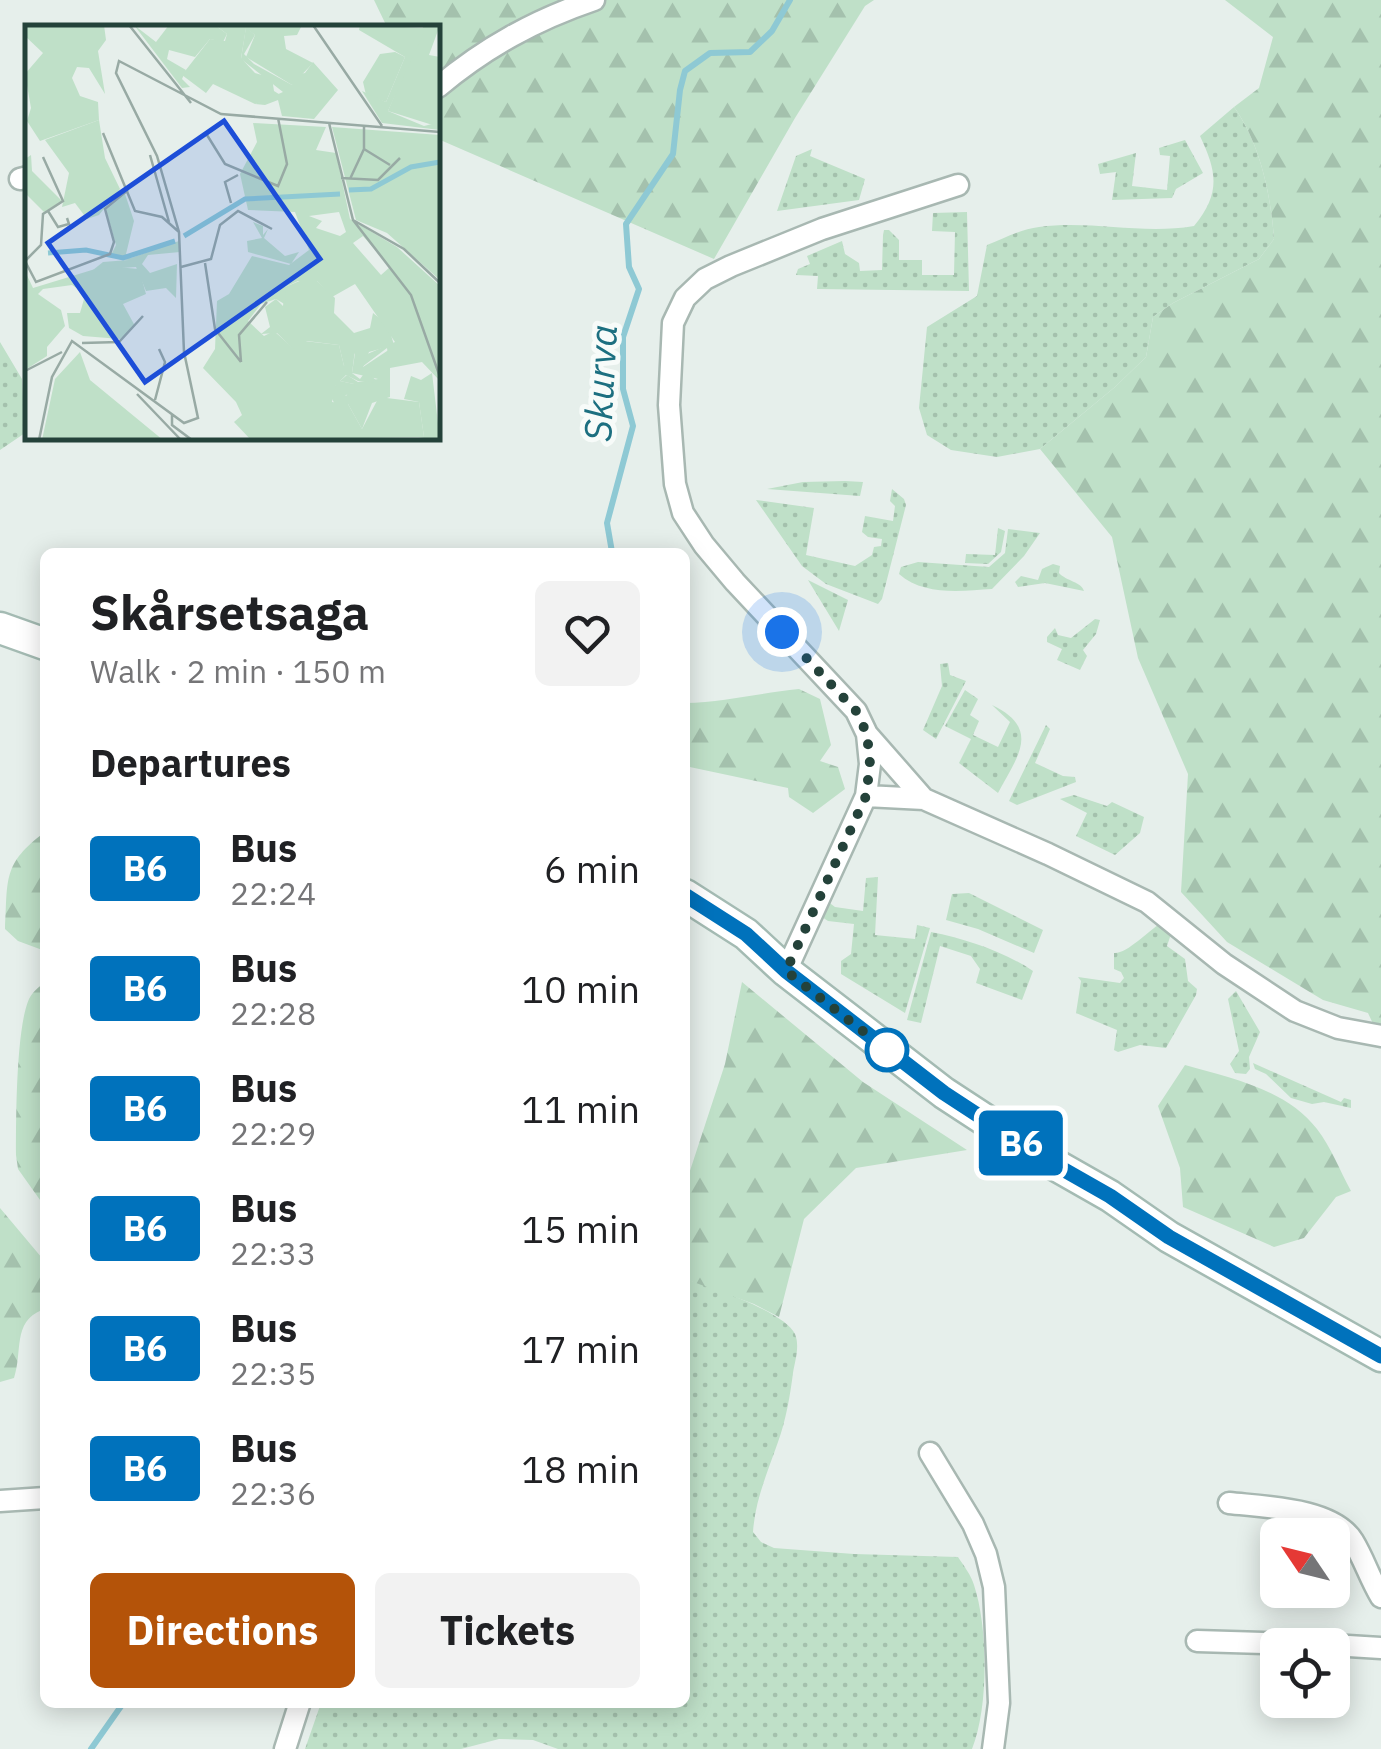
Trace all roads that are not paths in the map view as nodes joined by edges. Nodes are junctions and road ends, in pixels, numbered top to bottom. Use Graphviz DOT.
graph roads {
  1 [pos="594,0"];
  2 [pos="440,85"];
  3 [pos="958,185"];
  4 [pos="0,628"];
  5 [pos="40,642"];
  6 [pos="867,734"];
  7 [pos="866,796"];
  8 [pos="924,800"];
  9 [pos="690,898"];
  10 [pos="786,971"];
  11 [pos="1381,1036"];
  12 [pos="1381,1356"];
  13 [pos="930,1453"];
  14 [pos="40,1498"];
  15 [pos="0,1501"];
  16 [pos="1229,1503"];
  17 [pos="1381,1597"];
  18 [pos="1196,1641"];
  19 [pos="1260,1643"];
  20 [pos="1350,1646"];
  21 [pos="1381,1648"];
  22 [pos="298,1708"];
  23 [pos="285,1749"];
  24 [pos="993,1749"];
  1 -- 2 [label="street"];
  3 -- 6 [label="street"];
  4 -- 5 [label="main road"];
  6 -- 7 [label="street"];
  6 -- 8 [label="street"];
  7 -- 8 [label="street"];
  7 -- 10 [label="street"];
  8 -- 11 [label="street"];
  9 -- 10 [label="main road"];
  10 -- 12 [label="main road"];
  13 -- 24 [label="street"];
  14 -- 15 [label="street"];
  16 -- 17 [label="street"];
  18 -- 19 [label="street"];
  20 -- 21 [label="street"];
  22 -- 23 [label="street"];
}
